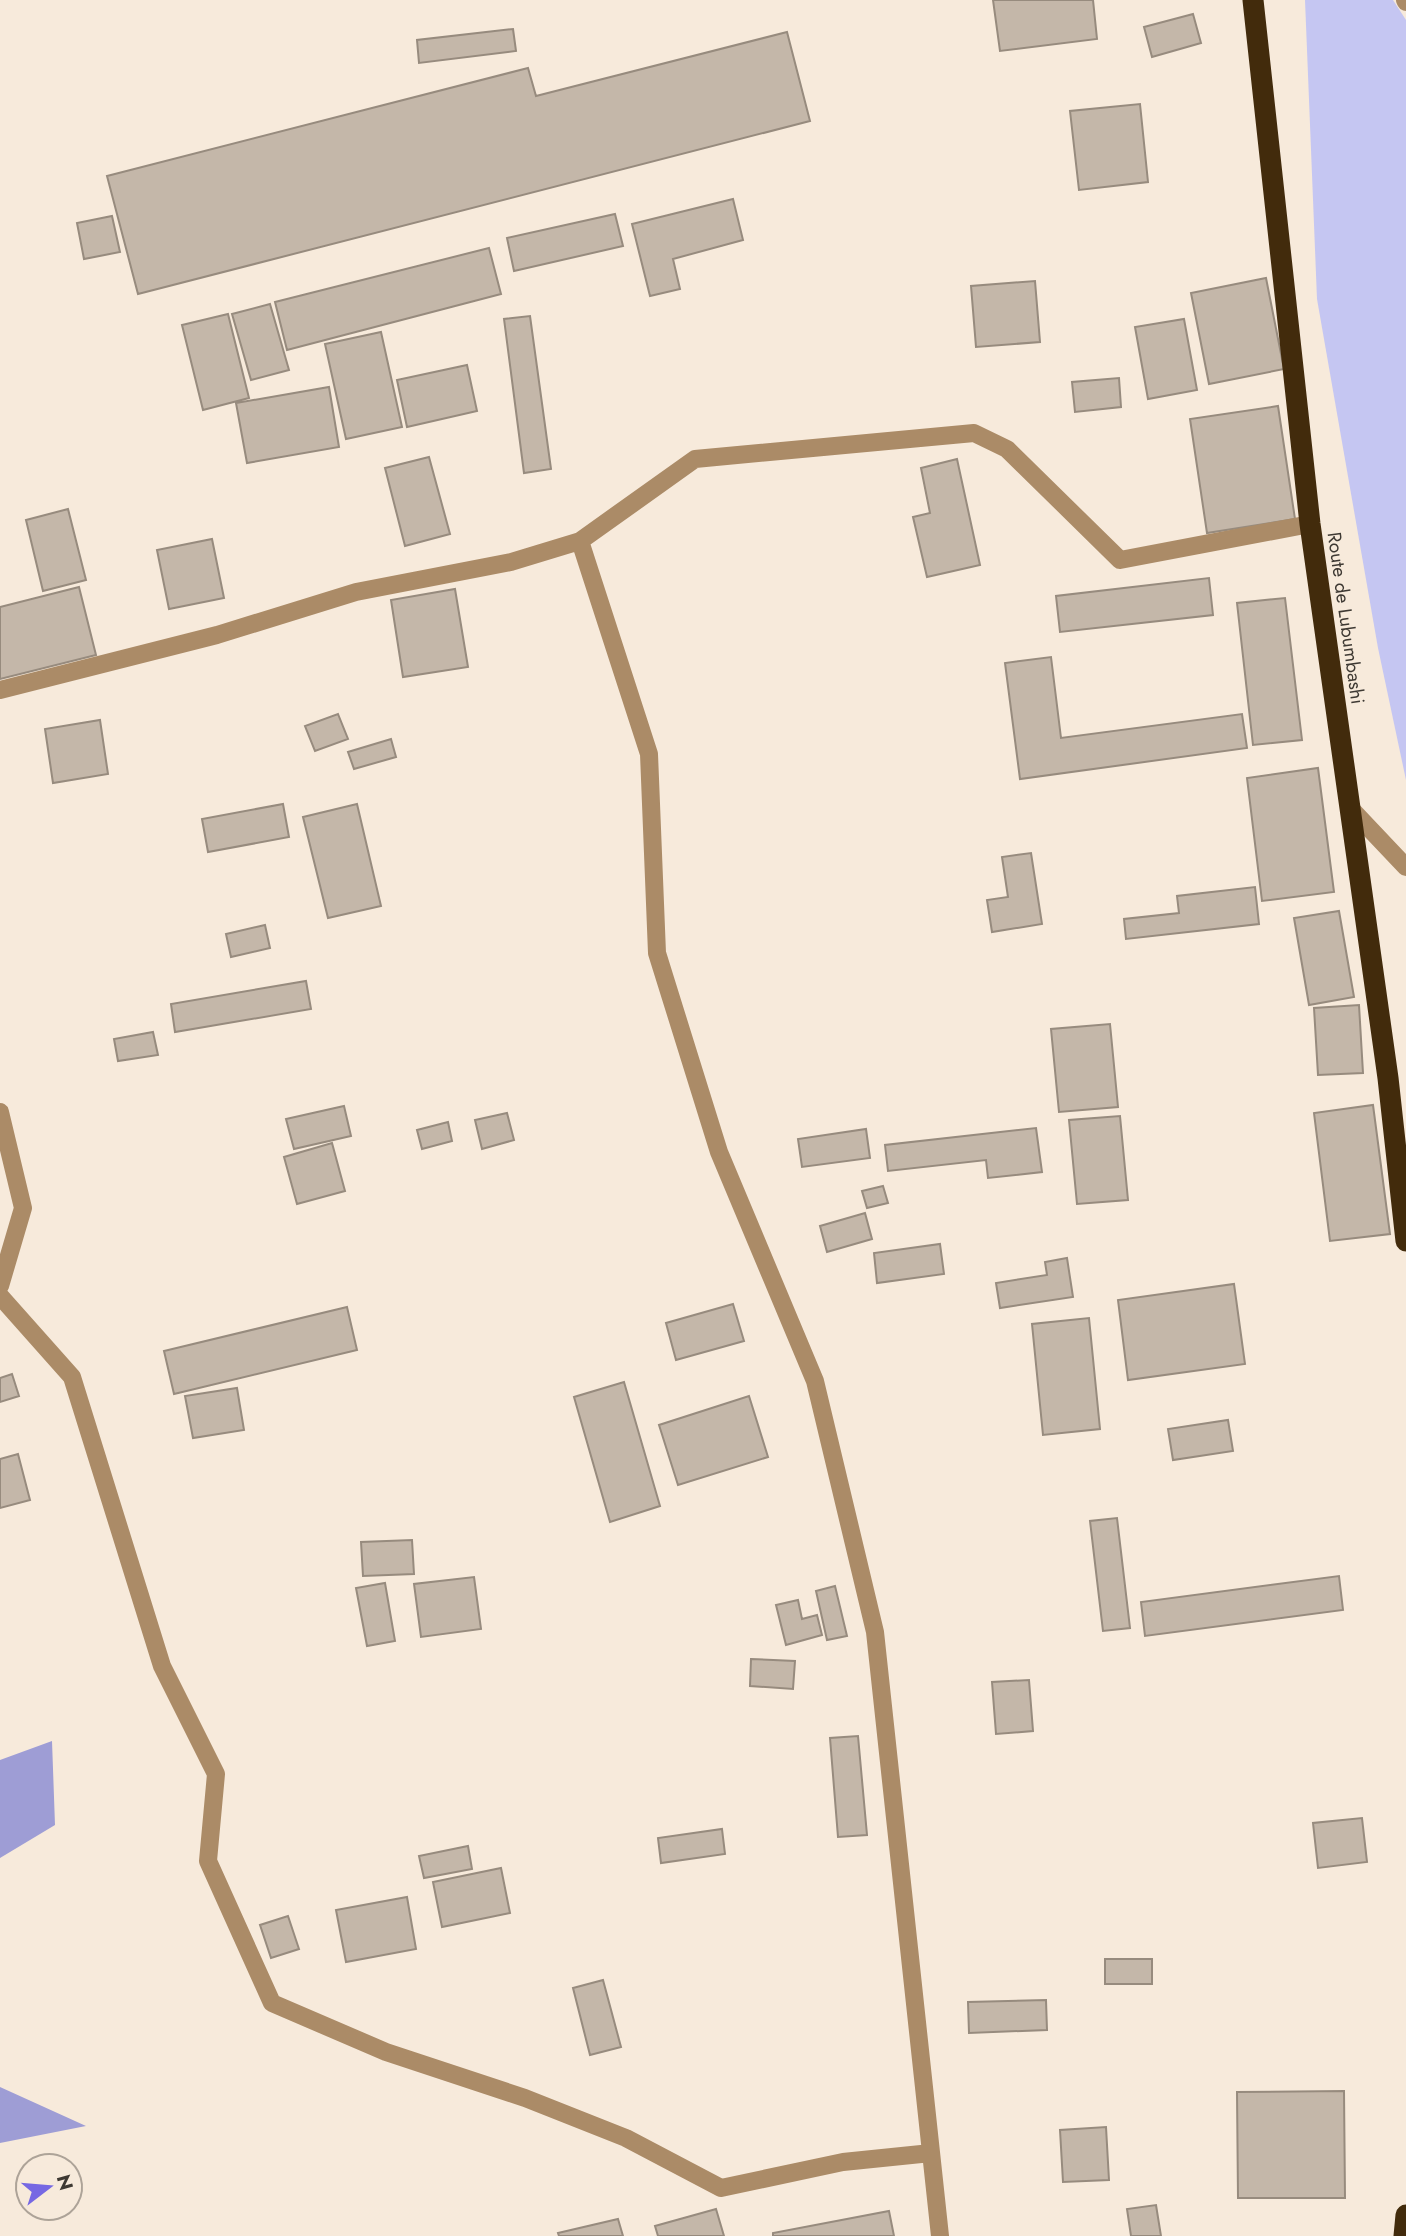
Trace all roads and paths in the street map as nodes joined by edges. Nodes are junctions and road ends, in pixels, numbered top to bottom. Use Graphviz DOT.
graph roads {
  1 [pos="1253,0"];
  2 [pos="1310,524"];
  3 [pos="580,541"];
  4 [pos="0,690"];
  5 [pos="1351,809"];
  6 [pos="1406,867"];
  7 [pos="0,1112"];
  8 [pos="1406,1241"];
  9 [pos="0,1286"];
  10 [pos="0,1296"];
  11 [pos="931,2153"];
  12 [pos="1406,2215"];
  13 [pos="940,2236"];
  14 [pos="1404,2236"];
  1 -- 2 [label="highway, Route de Lubumbashi"];
  2 -- 3 [label="street"];
  2 -- 5 [label="highway, Route de Lubumbashi"];
  3 -- 4 [label="street"];
  3 -- 11 [label="street"];
  5 -- 6 [label="street"];
  5 -- 8 [label="highway, Route de Lubumbashi"];
  7 -- 9 [label="street"];
  10 -- 11 [label="street"];
  11 -- 13 [label="street"];
  12 -- 14 [label="highway"];
}
